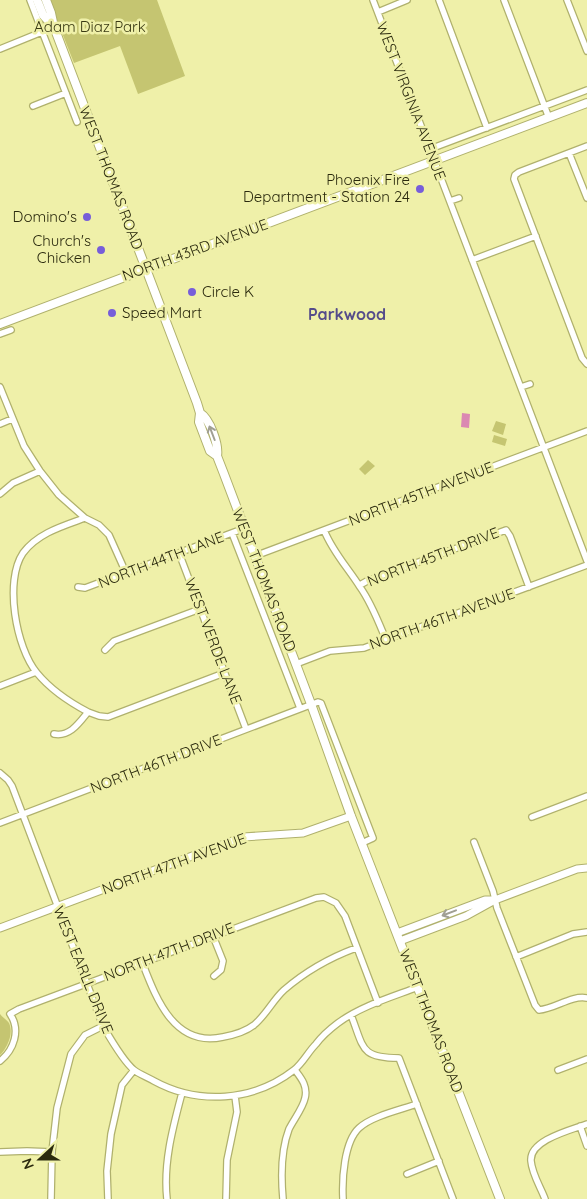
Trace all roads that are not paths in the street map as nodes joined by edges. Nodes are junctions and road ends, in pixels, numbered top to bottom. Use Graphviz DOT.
graph roads {
  1 [pos="30,0"];
  2 [pos="37,0"];
  3 [pos="46,0"];
  4 [pos="373,0"];
  5 [pos="407,0"];
  6 [pos="439,0"];
  7 [pos="504,0"];
  8 [pos="567,0"];
  9 [pos="378,12"];
  10 [pos="54,27"];
  11 [pos="42,32"];
  12 [pos="0,49"];
  13 [pos="587,51"];
  14 [pos="587,90"];
  15 [pos="66,93"];
  16 [pos="587,103"];
  17 [pos="33,106"];
  18 [pos="545,106"];
  19 [pos="549,118"];
  20 [pos="77,122"];
  21 [pos="487,128"];
  22 [pos="587,146"];
  23 [pos="430,149"];
  24 [pos="570,153"];
  25 [pos="434,160"];
  26 [pos="458,198"];
  27 [pos="587,198"];
  28 [pos="450,201"];
  29 [pos="536,236"];
  30 [pos="472,260"];
  31 [pos="145,268"];
  32 [pos="0,324"];
  33 [pos="11,330"];
  34 [pos="0,334"];
  35 [pos="587,364"];
  36 [pos="530,384"];
  37 [pos="0,387"];
  38 [pos="521,387"];
  39 [pos="12,419"];
  40 [pos="0,424"];
  41 [pos="587,431"];
  42 [pos="545,448"];
  43 [pos="40,470"];
  44 [pos="0,494"];
  45 [pos="85,518"];
  46 [pos="245,528"];
  47 [pos="324,530"];
  48 [pos="232,533"];
  49 [pos="179,554"];
  50 [pos="255,556"];
  51 [pos="587,561"];
  52 [pos="587,565"];
  53 [pos="126,573"];
  54 [pos="360,585"];
  55 [pos="529,586"];
  56 [pos="78,587"];
  57 [pos="200,609"];
  58 [pos="386,640"];
  59 [pos="105,650"];
  60 [pos="296,664"];
  61 [pos="36,672"];
  62 [pos="224,673"];
  63 [pos="0,686"];
  64 [pos="311,704"];
  65 [pos="300,708"];
  66 [pos="88,712"];
  67 [pos="246,729"];
  68 [pos="54,734"];
  69 [pos="0,773"];
  70 [pos="587,796"];
  71 [pos="23,814"];
  72 [pos="351,816"];
  73 [pos="532,818"];
  74 [pos="0,823"];
  75 [pos="474,842"];
  76 [pos="362,843"];
  77 [pos="587,868"];
  78 [pos="495,900"];
  79 [pos="57,906"];
  80 [pos="0,928"];
  81 [pos="587,932"];
  82 [pos="397,933"];
  83 [pos="212,936"];
  84 [pos="400,941"];
  85 [pos="356,948"];
  86 [pos="516,957"];
  87 [pos="142,962"];
  88 [pos="214,976"];
  89 [pos="87,983"];
  90 [pos="418,987"];
  91 [pos="587,998"];
  92 [pos="378,1003"];
  93 [pos="351,1015"];
  94 [pos="103,1026"];
  95 [pos="587,1059"];
  96 [pos="0,1061"];
  97 [pos="134,1070"];
  98 [pos="295,1070"];
  99 [pos="558,1070"];
  100 [pos="182,1092"];
  101 [pos="235,1096"];
  102 [pos="417,1104"];
  103 [pos="587,1124"];
  104 [pos="580,1126"];
  105 [pos="587,1146"];
  106 [pos="0,1152"];
  107 [pos="52,1152"];
  108 [pos="439,1161"];
  109 [pos="407,1174"];
  110 [pos="51,1199"];
  111 [pos="108,1199"];
  112 [pos="166,1199"];
  113 [pos="226,1199"];
  114 [pos="282,1199"];
  115 [pos="343,1199"];
  116 [pos="453,1199"];
  117 [pos="500,1199"];
  118 [pos="545,1199"];
  1 -- 11 [label="street, WEST THOMAS ROAD"];
  2 -- 10 [label="main road, WEST THOMAS ROAD"];
  3 -- 10 [label="main road, WEST THOMAS ROAD"];
  4 -- 9 [label="street, WEST VIRGINIA AVENUE"];
  5 -- 9 [label="street"];
  6 -- 21 [label="street"];
  7 -- 18 [label="street"];
  8 -- 13 [label="street"];
  9 -- 23 [label="street, WEST VIRGINIA AVENUE"];
  10 -- 11 [label="street"];
  10 -- 31 [label="main road, WEST THOMAS ROAD"];
  11 -- 12 [label="street"];
  11 -- 15 [label="street, WEST THOMAS ROAD"];
  14 -- 18 [label="street"];
  15 -- 17 [label="street"];
  15 -- 20 [label="street, WEST THOMAS ROAD"];
  16 -- 19 [label="main road, NORTH 43RD AVENUE"];
  18 -- 19 [label="street"];
  18 -- 21 [label="street"];
  19 -- 25 [label="main road, NORTH 43RD AVENUE"];
  21 -- 23 [label="street"];
  22 -- 24 [label="street"];
  23 -- 25 [label="street, WEST VIRGINIA AVENUE"];
  24 -- 27 [label="street"];
  24 -- 29 [label="street"];
  25 -- 28 [label="street, WEST VIRGINIA AVENUE"];
  25 -- 31 [label="main road, NORTH 43RD AVENUE"];
  26 -- 28 [label="street"];
  28 -- 30 [label="street, WEST VIRGINIA AVENUE"];
  29 -- 30 [label="street"];
  29 -- 35 [label="street"];
  30 -- 38 [label="street, WEST VIRGINIA AVENUE"];
  31 -- 32 [label="main road, NORTH 43RD AVENUE"];
  31 -- 46 [label="main road, WEST THOMAS ROAD"];
  33 -- 34 [label="street"];
  36 -- 38 [label="street"];
  37 -- 39 [label="street"];
  38 -- 42 [label="street, WEST VIRGINIA AVENUE"];
  39 -- 40 [label="street"];
  39 -- 43 [label="street"];
  41 -- 42 [label="street, NORTH 45TH AVENUE"];
  42 -- 47 [label="street, NORTH 45TH AVENUE"];
  42 -- 51 [label="street, WEST VIRGINIA AVENUE"];
  43 -- 44 [label="street"];
  43 -- 45 [label="street"];
  45 -- 53 [label="street"];
  45 -- 61 [label="street"];
  46 -- 48 [label="street, NORTH 44TH LANE"];
  46 -- 50 [label="main road, WEST THOMAS ROAD"];
  47 -- 50 [label="street, NORTH 45TH AVENUE"];
  47 -- 54 [label="street"];
  48 -- 49 [label="street, NORTH 44TH LANE"];
  48 -- 65 [label="street, WEST THOMAS ROAD"];
  49 -- 53 [label="street, NORTH 44TH LANE"];
  49 -- 57 [label="street, WEST VERDE LANE"];
  50 -- 60 [label="main road, WEST THOMAS ROAD"];
  52 -- 55 [label="street, NORTH 46TH AVENUE"];
  53 -- 56 [label="street, NORTH 44TH LANE"];
  54 -- 55 [label="street, NORTH 45TH DRIVE"];
  54 -- 58 [label="street"];
  55 -- 58 [label="street, NORTH 46TH AVENUE"];
  57 -- 59 [label="street"];
  57 -- 62 [label="street, WEST VERDE LANE"];
  58 -- 60 [label="street, NORTH 46TH AVENUE"];
  60 -- 64 [label="main road, WEST THOMAS ROAD"];
  61 -- 63 [label="street"];
  61 -- 66 [label="street"];
  62 -- 66 [label="street"];
  62 -- 67 [label="street, WEST VERDE LANE"];
  64 -- 65 [label="street, NORTH 46TH DRIVE"];
  64 -- 72 [label="main road, WEST THOMAS ROAD"];
  64 -- 76 [label="street, WEST THOMAS ROAD"];
  65 -- 67 [label="street, NORTH 46TH DRIVE"];
  66 -- 68 [label="street"];
  67 -- 71 [label="street, NORTH 46TH DRIVE"];
  69 -- 71 [label="street, WEST EARLL DRIVE"];
  70 -- 73 [label="street"];
  71 -- 74 [label="street, NORTH 46TH DRIVE"];
  71 -- 79 [label="street, WEST EARLL DRIVE"];
  72 -- 76 [label="main road, WEST THOMAS ROAD"];
  72 -- 79 [label="street, NORTH 47TH AVENUE"];
  75 -- 78 [label="street"];
  76 -- 82 [label="main road, WEST THOMAS ROAD"];
  77 -- 78 [label="street"];
  78 -- 82 [label="street, one-way"];
  78 -- 84 [label="street"];
  78 -- 86 [label="street"];
  79 -- 80 [label="street, NORTH 47TH AVENUE"];
  79 -- 89 [label="street, WEST EARLL DRIVE"];
  81 -- 86 [label="street"];
  82 -- 84 [label="main road, WEST THOMAS ROAD"];
  83 -- 85 [label="street, NORTH 47TH DRIVE"];
  83 -- 87 [label="street, NORTH 47TH DRIVE"];
  83 -- 88 [label="street"];
  84 -- 90 [label="main road, WEST THOMAS ROAD"];
  85 -- 87 [label="street"];
  85 -- 92 [label="street"];
  86 -- 91 [label="street"];
  87 -- 89 [label="street, NORTH 47TH DRIVE"];
  89 -- 94 [label="street, WEST EARLL DRIVE"];
  89 -- 96 [label="street, NORTH 47TH DRIVE"];
  90 -- 92 [label="street"];
  90 -- 117 [label="main road, WEST THOMAS ROAD"];
  92 -- 93 [label="street"];
  93 -- 98 [label="street"];
  93 -- 102 [label="street"];
  94 -- 97 [label="street, WEST EARLL DRIVE"];
  94 -- 107 [label="street"];
  95 -- 99 [label="street"];
  97 -- 100 [label="street, WEST EARLL DRIVE"];
  97 -- 111 [label="street"];
  98 -- 101 [label="street, WEST EARLL DRIVE"];
  98 -- 114 [label="street"];
  100 -- 101 [label="street, WEST EARLL DRIVE"];
  100 -- 112 [label="street"];
  101 -- 113 [label="street"];
  102 -- 108 [label="street"];
  102 -- 115 [label="street"];
  103 -- 104 [label="street"];
  104 -- 105 [label="street"];
  104 -- 118 [label="street"];
  106 -- 107 [label="street"];
  107 -- 110 [label="street"];
  108 -- 109 [label="street"];
  108 -- 116 [label="street"];
}
